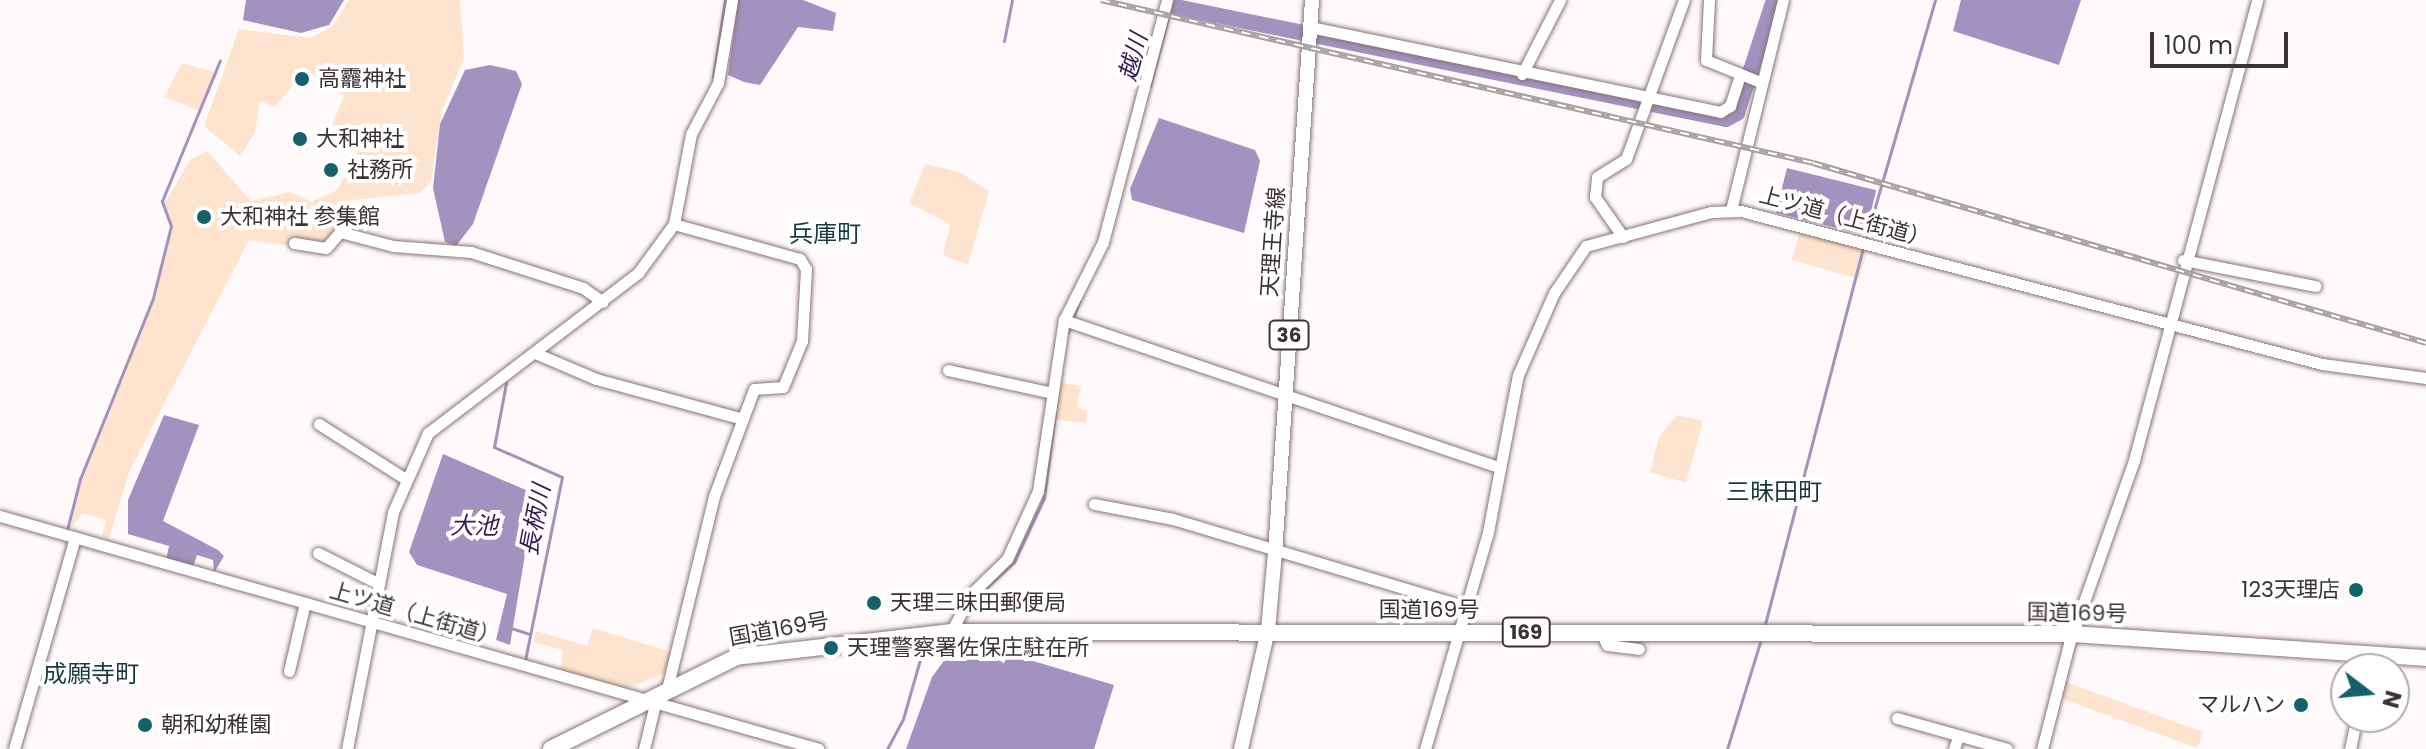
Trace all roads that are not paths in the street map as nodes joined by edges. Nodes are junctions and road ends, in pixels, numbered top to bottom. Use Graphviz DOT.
graph roads {
  1 [pos="732,0"];
  2 [pos="1167,0"];
  3 [pos="1312,0"];
  4 [pos="1560,0"];
  5 [pos="1684,0"];
  6 [pos="1709,0"];
  7 [pos="1783,0"];
  8 [pos="2257,0"];
  9 [pos="1310,32"];
  10 [pos="1522,74"];
  11 [pos="1740,76"];
  12 [pos="1758,81"];
  13 [pos="1652,102"];
  14 [pos="1731,210"];
  15 [pos="674,224"];
  16 [pos="1623,237"];
  17 [pos="294,243"];
  18 [pos="2183,260"];
  19 [pos="2315,286"];
  20 [pos="603,302"];
  21 [pos="2173,319"];
  22 [pos="1064,320"];
  23 [pos="535,353"];
  24 [pos="948,370"];
  25 [pos="2426,378"];
  26 [pos="1048,392"];
  27 [pos="1285,392"];
  28 [pos="743,419"];
  29 [pos="319,424"];
  30 [pos="1498,467"];
  31 [pos="404,478"];
  32 [pos="1094,504"];
  33 [pos="0,516"];
  34 [pos="75,538"];
  35 [pos="318,553"];
  36 [pos="1275,553"];
  37 [pos="379,584"];
  38 [pos="305,603"];
  39 [pos="1467,607"];
  40 [pos="370,624"];
  41 [pos="1268,630"];
  42 [pos="951,632"];
  43 [pos="1460,632"];
  44 [pos="1601,632"];
  45 [pos="2073,634"];
  46 [pos="1639,649"];
  47 [pos="2373,650"];
  48 [pos="2372,653"];
  49 [pos="2426,658"];
  50 [pos="289,671"];
  51 [pos="668,685"];
  52 [pos="637,702"];
  53 [pos="654,708"];
  54 [pos="1897,718"];
  55 [pos="1956,743"];
  56 [pos="1973,746"];
  57 [pos="14,749"];
  58 [pos="347,749"];
  59 [pos="551,749"];
  60 [pos="644,749"];
  61 [pos="819,749"];
  62 [pos="1241,749"];
  63 [pos="1425,749"];
  64 [pos="2007,749"];
  65 [pos="2042,749"];
  1 -- 15 [label="street"];
  2 -- 22 [label="street"];
  3 -- 9 [label="main road, 天理王寺線 / 36"];
  4 -- 10 [label="street"];
  5 -- 13 [label="street"];
  6 -- 11 [label="street"];
  7 -- 12 [label="street"];
  8 -- 18 [label="street"];
  9 -- 10 [label="street"];
  9 -- 27 [label="main road, 天理王寺線 / 36"];
  10 -- 13 [label="street"];
  11 -- 12 [label="street"];
  11 -- 13 [label="street"];
  12 -- 14 [label="street"];
  13 -- 16 [label="street"];
  14 -- 16 [label="street, 上ツ道（上街道）"];
  14 -- 21 [label="street, 上ツ道（上街道）"];
  15 -- 20 [label="street"];
  15 -- 28 [label="street"];
  16 -- 30 [label="street, 上ツ道（上街道）"];
  17 -- 20 [label="street"];
  18 -- 19 [label="street"];
  18 -- 21 [label="street"];
  20 -- 23 [label="street"];
  21 -- 25 [label="street, 上ツ道（上街道）"];
  21 -- 45 [label="street"];
  22 -- 26 [label="street"];
  22 -- 27 [label="street"];
  23 -- 28 [label="street"];
  23 -- 31 [label="street"];
  24 -- 26 [label="street"];
  26 -- 42 [label="street"];
  27 -- 30 [label="street"];
  27 -- 36 [label="main road, 天理王寺線 / 36"];
  28 -- 51 [label="street"];
  29 -- 31 [label="street"];
  30 -- 39 [label="street, 上ツ道（上街道）"];
  31 -- 37 [label="street"];
  32 -- 36 [label="street"];
  33 -- 34 [label="street, 上ツ道（上街道）"];
  34 -- 38 [label="street, 上ツ道（上街道）"];
  34 -- 57 [label="street"];
  35 -- 37 [label="street"];
  36 -- 39 [label="street"];
  36 -- 41 [label="main road, 天理王寺線 / 36"];
  37 -- 40 [label="street"];
  38 -- 40 [label="street, 上ツ道（上街道）"];
  38 -- 50 [label="street"];
  39 -- 43 [label="street, 上ツ道（上街道）"];
  40 -- 52 [label="street, 上ツ道（上街道）"];
  40 -- 58 [label="street"];
  41 -- 42 [label="highway, 国道169号 / 169"];
  41 -- 43 [label="highway, 国道169号 / 169"];
  41 -- 62 [label="main road, 天理王寺線"];
  42 -- 51 [label="highway, 国道169号 / 169"];
  43 -- 44 [label="highway, 国道169号 / 169"];
  43 -- 63 [label="street, 上ツ道（上街道）"];
  44 -- 45 [label="highway, 国道169号 / 169"];
  44 -- 46 [label="street"];
  45 -- 47 [label="highway, 国道169号 / 169"];
  45 -- 65 [label="street"];
  47 -- 48 [label="street"];
  47 -- 49 [label="highway, 国道169号 / 169"];
  51 -- 52 [label="highway, 国道169号 / 169"];
  52 -- 53 [label="street, 上ツ道（上街道）"];
  52 -- 59 [label="highway, 国道169号 / 169"];
  53 -- 60 [label="street"];
  53 -- 61 [label="street, 上ツ道（上街道）"];
  54 -- 55 [label="street"];
  55 -- 56 [label="street"];
  56 -- 64 [label="street"];
}
